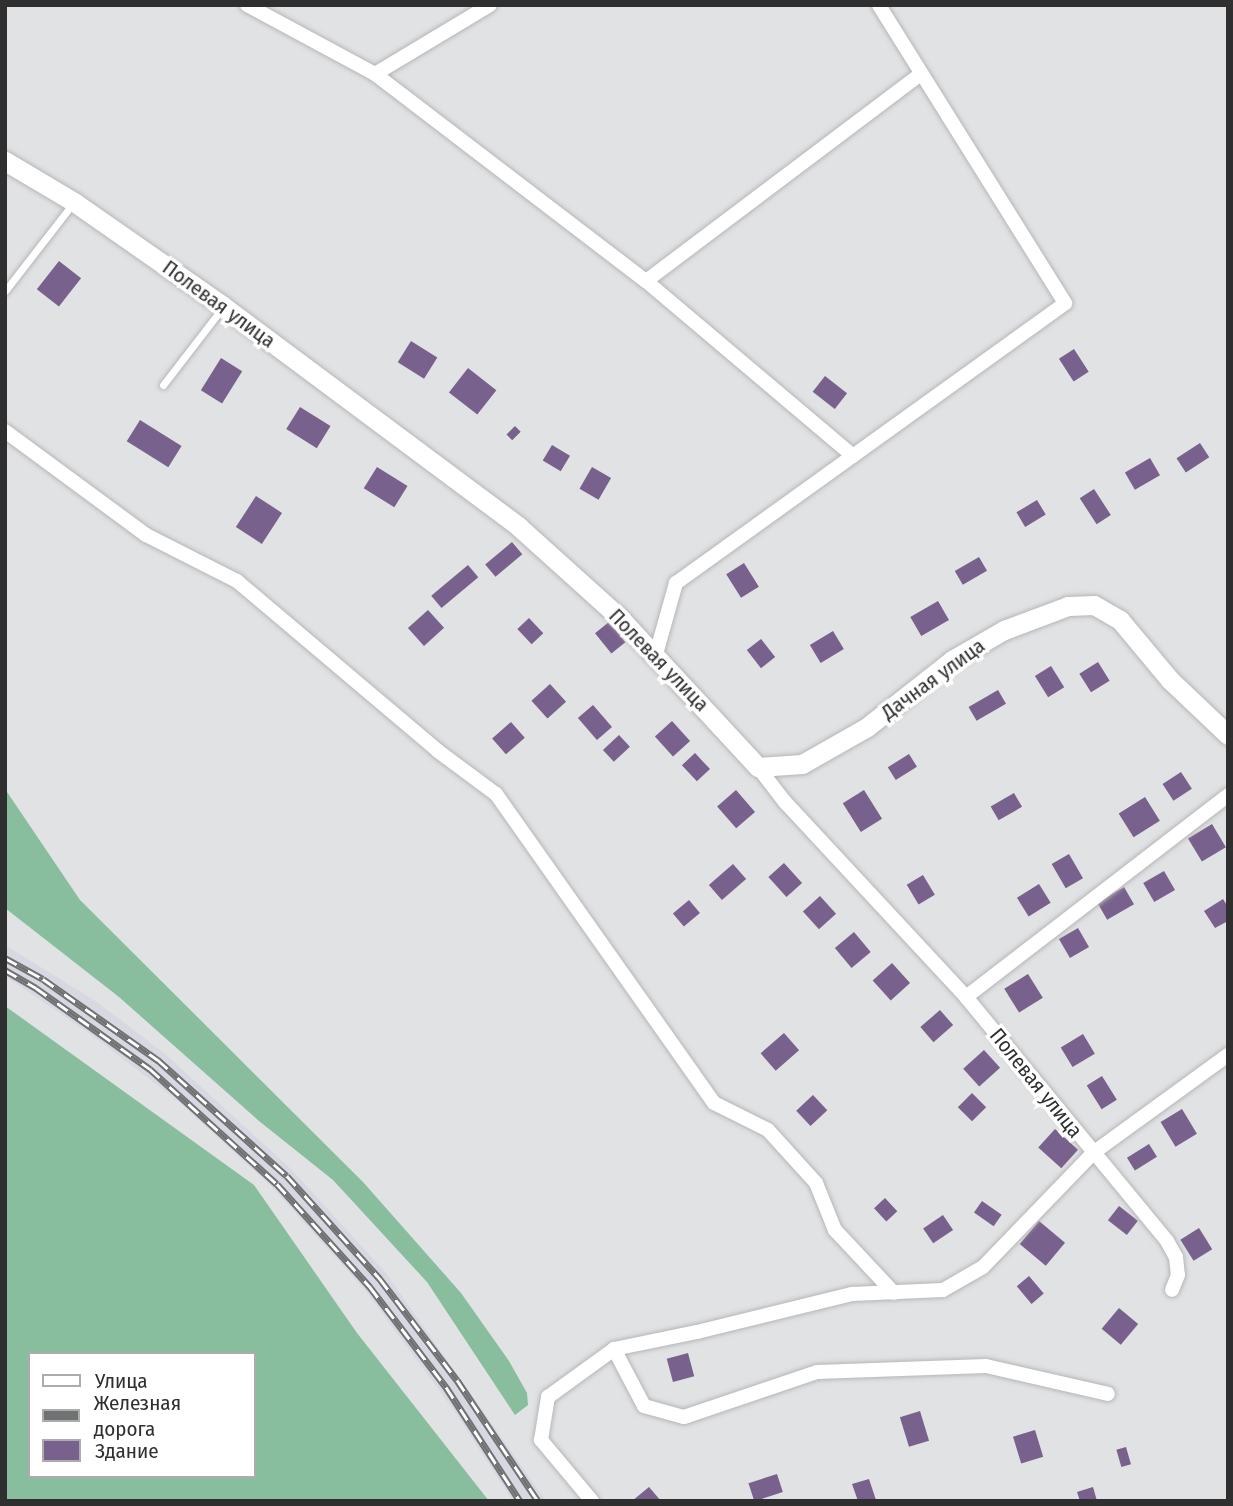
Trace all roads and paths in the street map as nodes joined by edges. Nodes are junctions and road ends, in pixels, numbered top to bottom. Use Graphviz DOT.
graph roads {
  1 [pos="247,5"];
  2 [pos="490,5"];
  3 [pos="879,5"];
  4 [pos="375,74"];
  5 [pos="921,74"];
  6 [pos="5,161"];
  7 [pos="74,202"];
  8 [pos="646,281"];
  9 [pos="5,291"];
  10 [pos="223,306"];
  11 [pos="163,386"];
  12 [pos="5,432"];
  13 [pos="853,456"];
  14 [pos="656,654"];
  15 [pos="1228,735"];
  16 [pos="758,767"];
  17 [pos="1228,795"];
  18 [pos="966,997"];
  19 [pos="1228,1055"];
  20 [pos="1093,1153"];
  21 [pos="1172,1290"];
  22 [pos="894,1293"];
  23 [pos="614,1349"];
  24 [pos="1108,1394"];
  25 [pos="593,1501"];
  1 -- 4 [label="street"];
  2 -- 4 [label="street"];
  3 -- 5 [label="street"];
  4 -- 8 [label="street"];
  5 -- 8 [label="street"];
  5 -- 13 [label="street"];
  6 -- 7 [label="street, Полевая улица"];
  7 -- 9 [label="lane"];
  7 -- 10 [label="street, Полевая улица"];
  8 -- 13 [label="street"];
  10 -- 11 [label="lane"];
  10 -- 14 [label="street, Полевая улица"];
  12 -- 22 [label="street"];
  13 -- 14 [label="street"];
  14 -- 16 [label="street, Полевая улица"];
  15 -- 16 [label="street, Дачная улица"];
  16 -- 18 [label="street, Полевая улица"];
  17 -- 18 [label="street"];
  18 -- 20 [label="street, Полевая улица"];
  19 -- 20 [label="street"];
  20 -- 21 [label="street, Полевая улица"];
  20 -- 22 [label="street"];
  22 -- 23 [label="street"];
  23 -- 24 [label="street"];
  23 -- 25 [label="street"];
}
